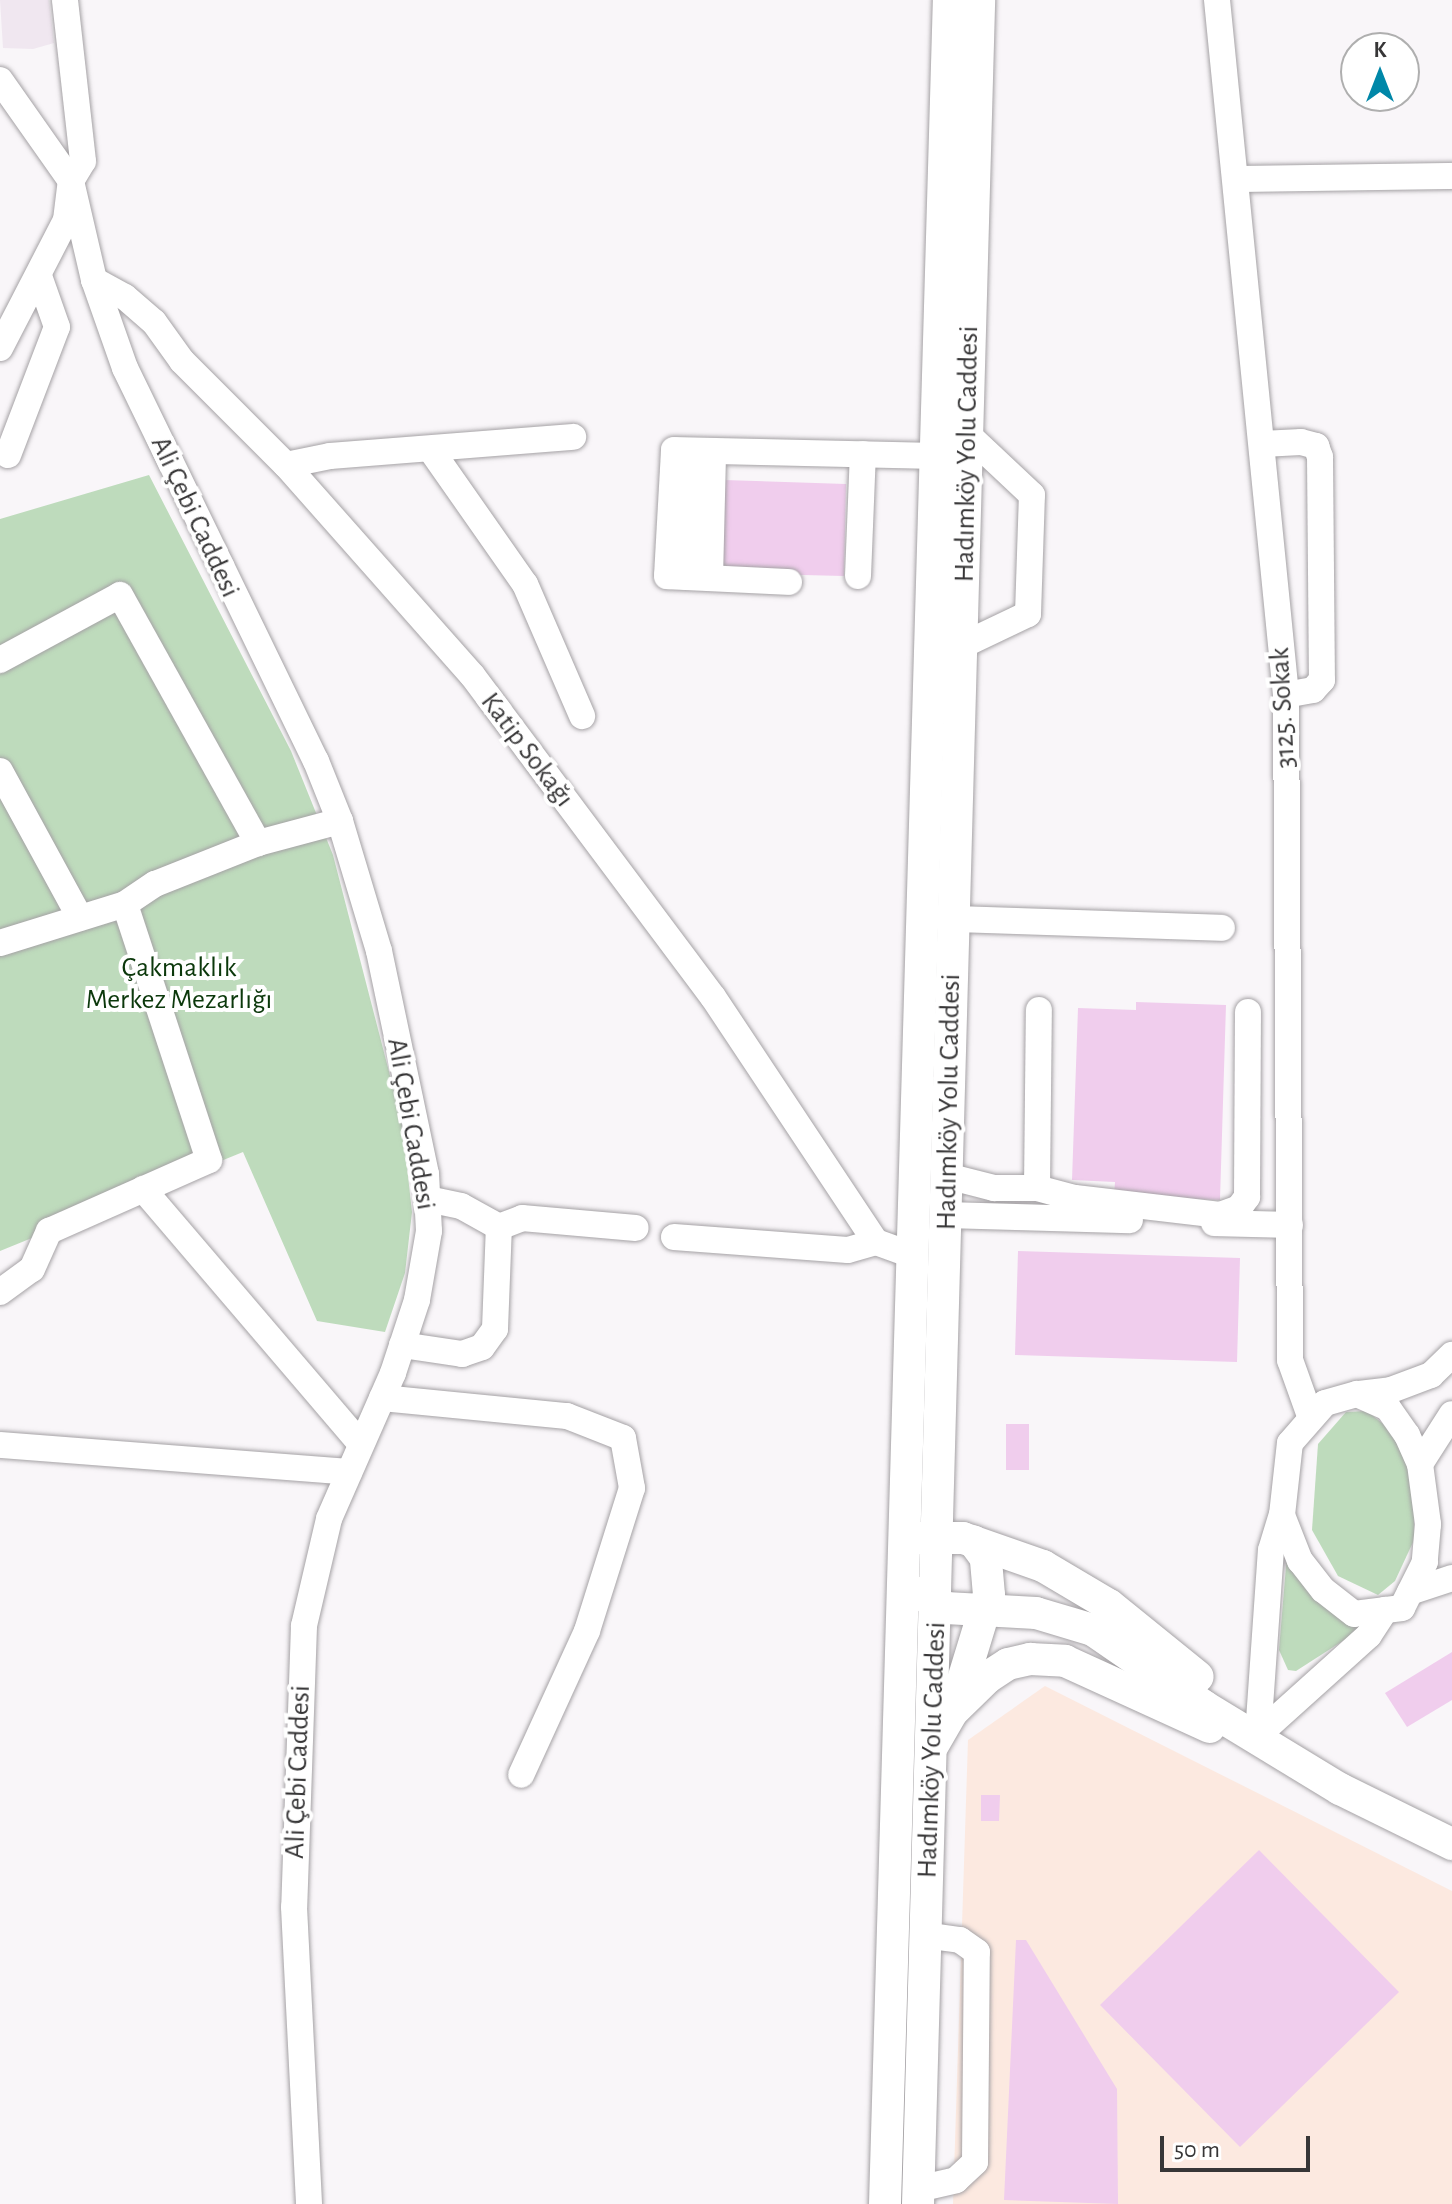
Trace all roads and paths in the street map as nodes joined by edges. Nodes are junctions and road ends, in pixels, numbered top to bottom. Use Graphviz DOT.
graph roads {
  1 [pos="65,0"];
  2 [pos="934,0"];
  3 [pos="949,0"];
  4 [pos="979,0"];
  5 [pos="1217,0"];
  6 [pos="946,73"];
  7 [pos="0,80"];
  8 [pos="1452,176"];
  9 [pos="1236,179"];
  10 [pos="71,181"];
  11 [pos="39,276"];
  12 [pos="94,280"];
  13 [pos="0,348"];
  14 [pos="967,434"];
  15 [pos="573,437"];
  16 [pos="1262,444"];
  17 [pos="431,450"];
  18 [pos="703,451"];
  19 [pos="863,454"];
  20 [pos="8,455"];
  21 [pos="935,456"];
  22 [pos="286,465"];
  23 [pos="858,576"];
  24 [pos="698,577"];
  25 [pos="789,582"];
  26 [pos="963,645"];
  27 [pos="0,660"];
  28 [pos="1286,695"];
  29 [pos="582,716"];
  30 [pos="0,771"];
  31 [pos="340,821"];
  32 [pos="258,843"];
  33 [pos="125,904"];
  34 [pos="80,918"];
  35 [pos="954,919"];
  36 [pos="1222,928"];
  37 [pos="0,943"];
  38 [pos="1039,1010"];
  39 [pos="1248,1012"];
  40 [pos="947,1176"];
  41 [pos="1037,1188"];
  42 [pos="143,1189"];
  43 [pos="428,1199"];
  44 [pos="946,1215"];
  45 [pos="1290,1225"];
  46 [pos="499,1227"];
  47 [pos="636,1228"];
  48 [pos="674,1237"];
  49 [pos="876,1242"];
  50 [pos="912,1255"];
  51 [pos="0,1292"];
  52 [pos="402,1345"];
  53 [pos="1452,1355"];
  54 [pos="1357,1394"];
  55 [pos="382,1398"];
  56 [pos="1452,1414"];
  57 [pos="1310,1416"];
  58 [pos="361,1444"];
  59 [pos="0,1445"];
  60 [pos="1420,1464"];
  61 [pos="349,1472"];
  62 [pos="1282,1515"];
  63 [pos="939,1536"];
  64 [pos="973,1541"];
  65 [pos="904,1556"];
  66 [pos="1452,1578"];
  67 [pos="1410,1592"];
  68 [pos="936,1605"];
  69 [pos="1385,1610"];
  70 [pos="985,1611"];
  71 [pos="953,1711"];
  72 [pos="1258,1735"];
  73 [pos="931,1747"];
  74 [pos="521,1775"];
  75 [pos="1452,1844"];
  76 [pos="926,1935"];
  77 [pos="918,2196"];
  78 [pos="309,2204"];
  79 [pos="885,2204"];
  1 -- 10 [label="street"];
  2 -- 6 [label="street"];
  3 -- 6 [label="main road, Hadımköy Yolu Caddesi"];
  4 -- 14 [label="main road, Hadımköy Yolu Caddesi"];
  5 -- 9 [label="street, 3125. Sokak"];
  6 -- 21 [label="main road, Hadımköy Yolu Caddesi"];
  7 -- 10 [label="street"];
  8 -- 9 [label="street"];
  9 -- 16 [label="street, 3125. Sokak"];
  10 -- 11 [label="street"];
  10 -- 12 [label="street, Ali Çebi Caddesi"];
  11 -- 13 [label="street"];
  11 -- 20 [label="street"];
  12 -- 22 [label="street, Katip Sokağı"];
  12 -- 31 [label="street, Ali Çebi Caddesi"];
  14 -- 26 [label="main road, Hadımköy Yolu Caddesi"];
  14 -- 26 [label="street"];
  15 -- 17 [label="street"];
  16 -- 28 [label="street, 3125. Sokak"];
  16 -- 28 [label="street"];
  17 -- 22 [label="street"];
  17 -- 29 [label="street"];
  18 -- 19 [label="street"];
  18 -- 24 [label="street"];
  18 -- 24 [label="street"];
  19 -- 21 [label="street"];
  19 -- 23 [label="street"];
  21 -- 50 [label="main road, Hadımköy Yolu Caddesi"];
  22 -- 49 [label="street, Katip Sokağı"];
  24 -- 25 [label="street"];
  26 -- 35 [label="main road, Hadımköy Yolu Caddesi"];
  27 -- 32 [label="street"];
  28 -- 45 [label="street, 3125. Sokak"];
  30 -- 34 [label="street"];
  31 -- 32 [label="street"];
  31 -- 43 [label="street, Ali Çebi Caddesi"];
  32 -- 33 [label="street"];
  33 -- 34 [label="street"];
  33 -- 42 [label="street"];
  34 -- 37 [label="street"];
  35 -- 36 [label="street"];
  35 -- 40 [label="main road, Hadımköy Yolu Caddesi"];
  38 -- 41 [label="street"];
  39 -- 41 [label="street"];
  40 -- 41 [label="street"];
  40 -- 44 [label="main road, Hadımköy Yolu Caddesi"];
  42 -- 51 [label="street"];
  42 -- 58 [label="street"];
  43 -- 46 [label="street"];
  43 -- 52 [label="street, Ali Çebi Caddesi"];
  44 -- 45 [label="street"];
  44 -- 63 [label="main road, Hadımköy Yolu Caddesi"];
  45 -- 57 [label="street, 3125. Sokak"];
  46 -- 47 [label="street"];
  46 -- 52 [label="street"];
  48 -- 49 [label="street"];
  49 -- 50 [label="street"];
  50 -- 65 [label="main road, Hadımköy Yolu Caddesi"];
  52 -- 55 [label="street, Ali Çebi Caddesi"];
  53 -- 54 [label="street"];
  54 -- 57 [label="street"];
  54 -- 60 [label="street"];
  55 -- 58 [label="street, Ali Çebi Caddesi"];
  55 -- 74 [label="street"];
  56 -- 60 [label="street"];
  57 -- 62 [label="street"];
  58 -- 61 [label="street, Ali Çebi Caddesi"];
  59 -- 61 [label="street"];
  60 -- 67 [label="street"];
  61 -- 78 [label="street, Ali Çebi Caddesi"];
  62 -- 69 [label="street"];
  62 -- 72 [label="street"];
  63 -- 64 [label="main road"];
  63 -- 65 [label="main road"];
  63 -- 68 [label="main road, Hadımköy Yolu Caddesi"];
  64 -- 70 [label="main road"];
  64 -- 72 [label="main road"];
  65 -- 68 [label="main road"];
  65 -- 79 [label="main road, Hadımköy Yolu Caddesi"];
  66 -- 67 [label="street"];
  67 -- 69 [label="street"];
  68 -- 70 [label="main road"];
  68 -- 73 [label="main road, Hadımköy Yolu Caddesi"];
  69 -- 72 [label="street"];
  70 -- 71 [label="main road"];
  70 -- 72 [label="main road"];
  71 -- 72 [label="main road"];
  71 -- 73 [label="main road"];
  72 -- 75 [label="main road"];
  73 -- 76 [label="main road, Hadımköy Yolu Caddesi"];
  76 -- 77 [label="main road, Hadımköy Yolu Caddesi"];
  76 -- 77 [label="street"];
}
